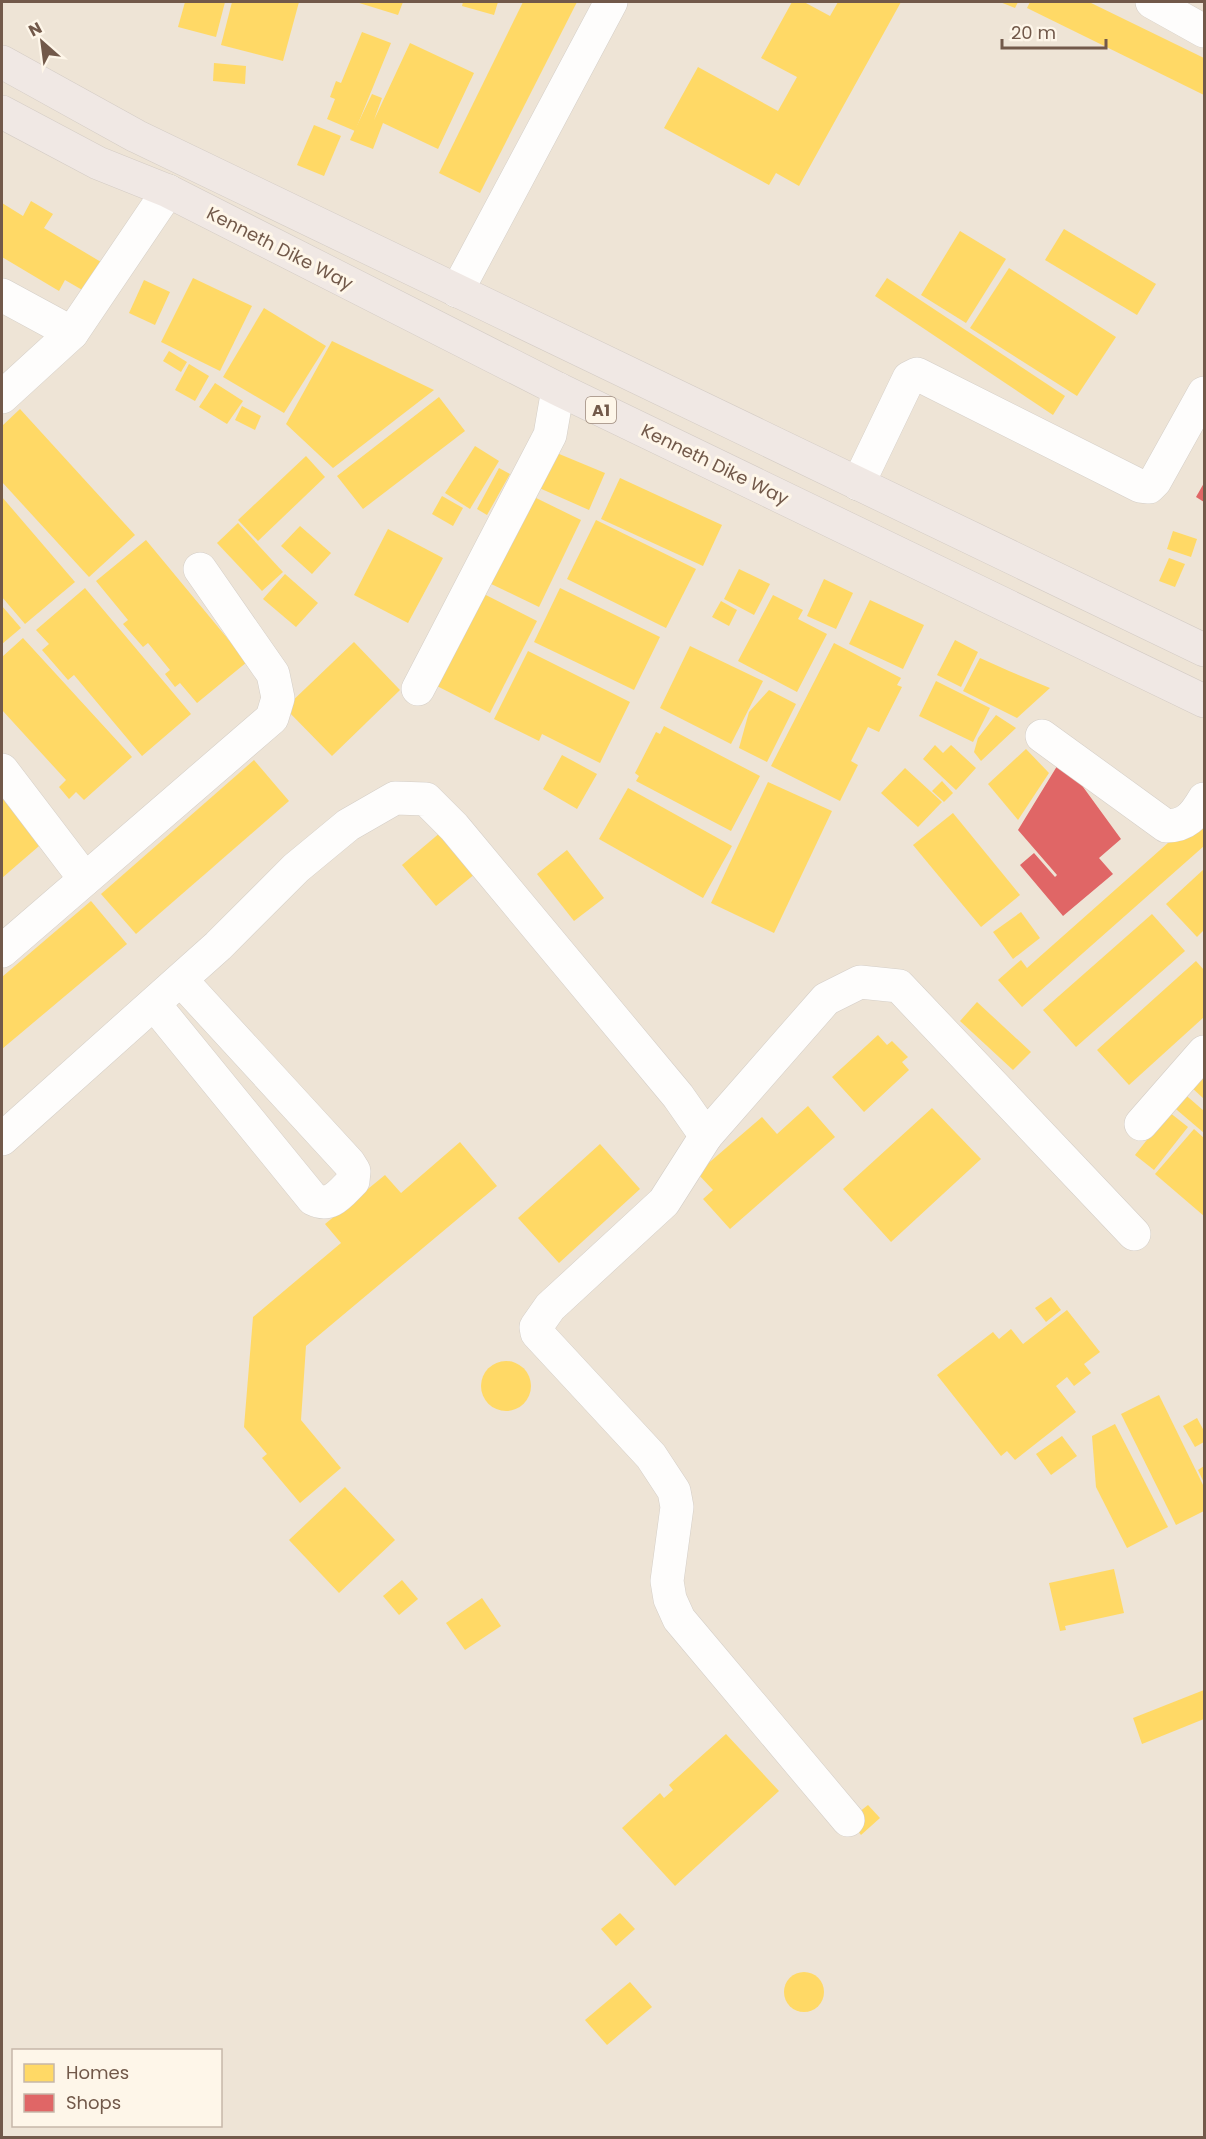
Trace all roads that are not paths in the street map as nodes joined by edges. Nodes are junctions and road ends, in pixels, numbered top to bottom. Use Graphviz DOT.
graph roads {
  1 [pos="611,2"];
  2 [pos="1152,2"];
  3 [pos="1204,31"];
  4 [pos="2,62"];
  5 [pos="2,112"];
  6 [pos="168,191"];
  7 [pos="457,291"];
  8 [pos="2,295"];
  9 [pos="72,333"];
  10 [pos="558,389"];
  11 [pos="1204,393"];
  12 [pos="2,397"];
  13 [pos="858,484"];
  14 [pos="200,569"];
  15 [pos="1204,650"];
  16 [pos="418,689"];
  17 [pos="1204,701"];
  18 [pos="1042,736"];
  19 [pos="2,770"];
  20 [pos="1204,799"];
  21 [pos="85,879"];
  22 [pos="2,951"];
  23 [pos="181,980"];
  24 [pos="154,1004"];
  25 [pos="1204,1052"];
  26 [pos="1141,1124"];
  27 [pos="706,1136"];
  28 [pos="2,1139"];
  29 [pos="1134,1234"];
  30 [pos="848,1820"];
  1 -- 7 [label="street"];
  2 -- 3 [label="street"];
  4 -- 7 [label="highway, Kenneth Dike Way / A1"];
  5 -- 6 [label="highway, Kenneth Dike Way / A1"];
  6 -- 9 [label="street"];
  6 -- 10 [label="highway, Kenneth Dike Way / A1"];
  7 -- 13 [label="highway, Kenneth Dike Way / A1"];
  8 -- 9 [label="street"];
  9 -- 12 [label="street"];
  10 -- 16 [label="street"];
  10 -- 17 [label="highway, Kenneth Dike Way / A1"];
  11 -- 13 [label="street"];
  13 -- 15 [label="highway, Kenneth Dike Way / A1"];
  14 -- 21 [label="street"];
  18 -- 20 [label="street"];
  19 -- 21 [label="street"];
  21 -- 22 [label="street"];
  23 -- 24 [label="street"];
  23 -- 24 [label="street"];
  23 -- 27 [label="street"];
  24 -- 28 [label="street"];
  25 -- 26 [label="street"];
  27 -- 29 [label="street"];
  27 -- 30 [label="street"];
}
